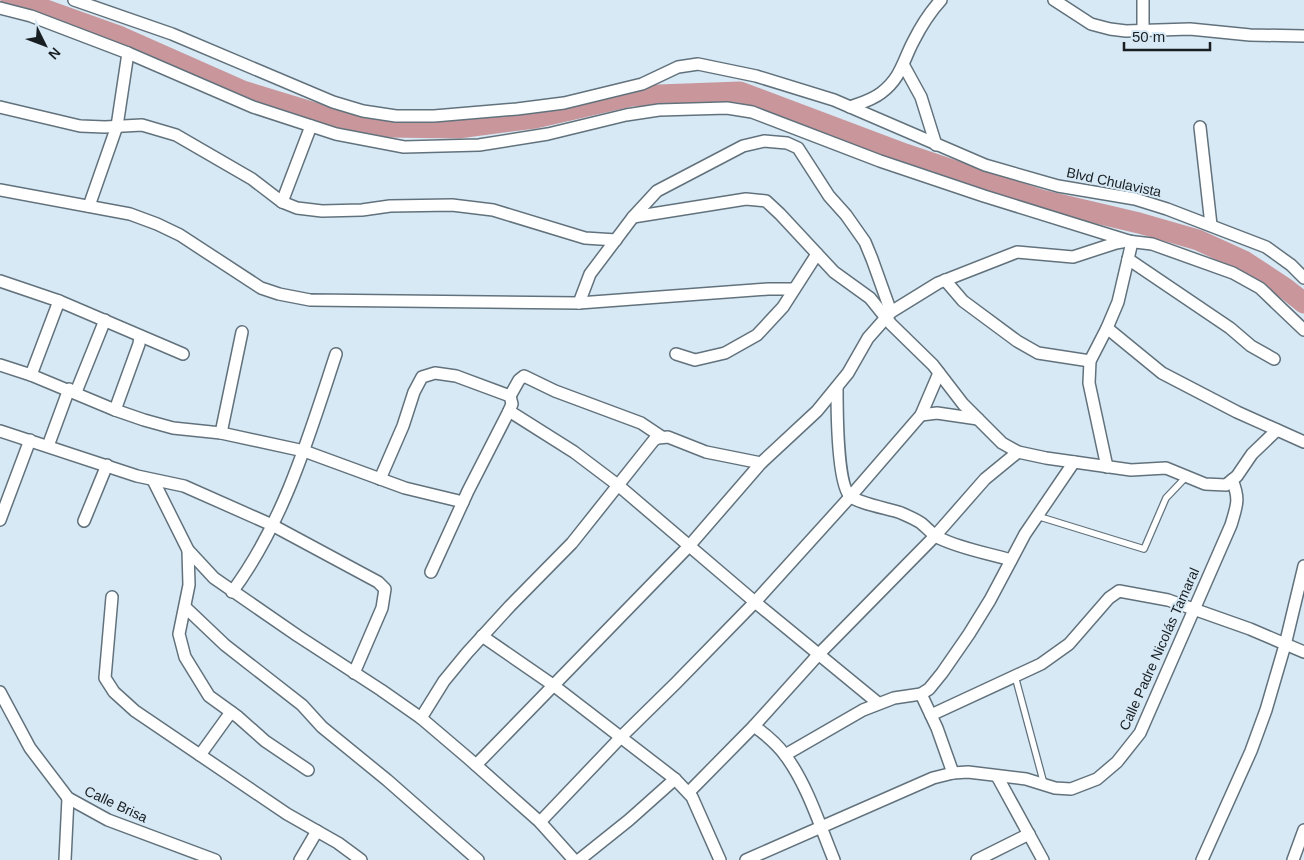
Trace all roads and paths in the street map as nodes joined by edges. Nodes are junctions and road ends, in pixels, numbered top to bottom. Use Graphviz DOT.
graph roads {
  1 [pos="74,0"];
  2 [pos="941,0"];
  3 [pos="1054,0"];
  4 [pos="1143,0"];
  5 [pos="0,8"];
  6 [pos="1143,30"];
  7 [pos="1304,36"];
  8 [pos="128,54"];
  9 [pos="904,66"];
  10 [pos="0,107"];
  11 [pos="850,107"];
  12 [pos="117,126"];
  13 [pos="311,126"];
  14 [pos="1200,127"];
  15 [pos="936,145"];
  16 [pos="0,190"];
  17 [pos="282,202"];
  18 [pos="89,206"];
  19 [pos="633,217"];
  20 [pos="1211,226"];
  21 [pos="616,240"];
  22 [pos="1132,242"];
  23 [pos="817,254"];
  24 [pos="1128,259"];
  25 [pos="1304,278"];
  26 [pos="945,280"];
  27 [pos="0,281"];
  28 [pos="794,289"];
  29 [pos="59,301"];
  30 [pos="579,303"];
  31 [pos="889,315"];
  32 [pos="105,320"];
  33 [pos="1107,328"];
  34 [pos="1304,330"];
  35 [pos="242,332"];
  36 [pos="140,336"];
  37 [pos="183,354"];
  38 [pos="336,354"];
  39 [pos="676,354"];
  40 [pos="1274,359"];
  41 [pos="1090,361"];
  42 [pos="0,365"];
  43 [pos="939,373"];
  44 [pos="31,375"];
  45 [pos="837,388"];
  46 [pos="73,391"];
  47 [pos="510,396"];
  48 [pos="115,410"];
  49 [pos="509,411"];
  50 [pos="921,415"];
  51 [pos="978,419"];
  52 [pos="1277,430"];
  53 [pos="0,431"];
  54 [pos="221,433"];
  55 [pos="662,437"];
  56 [pos="30,440"];
  57 [pos="1304,442"];
  58 [pos="48,446"];
  59 [pos="304,451"];
  60 [pos="1018,452"];
  61 [pos="1074,462"];
  62 [pos="761,463"];
  63 [pos="107,465"];
  64 [pos="1107,467"];
  65 [pos="1186,476"];
  66 [pos="380,479"];
  67 [pos="153,480"];
  68 [pos="1232,480"];
  69 [pos="619,486"];
  70 [pos="850,497"];
  71 [pos="463,502"];
  72 [pos="1037,516"];
  73 [pos="0,520"];
  74 [pos="84,521"];
  75 [pos="272,525"];
  76 [pos="935,536"];
  77 [pos="690,545"];
  78 [pos="188,550"];
  79 [pos="1011,560"];
  80 [pos="1304,566"];
  81 [pos="431,572"];
  82 [pos="232,592"];
  83 [pos="112,597"];
  84 [pos="755,602"];
  85 [pos="185,607"];
  86 [pos="1194,609"];
  87 [pos="482,636"];
  88 [pos="1285,645"];
  89 [pos="1304,652"];
  90 [pos="818,655"];
  91 [pos="354,673"];
  92 [pos="1015,676"];
  93 [pos="553,685"];
  94 [pos="0,692"];
  95 [pos="921,694"];
  96 [pos="878,703"];
  97 [pos="231,712"];
  98 [pos="930,715"];
  99 [pos="421,718"];
  100 [pos="754,726"];
  101 [pos="622,736"];
  102 [pos="200,755"];
  103 [pos="785,755"];
  104 [pos="476,765"];
  105 [pos="308,770"];
  106 [pos="953,772"];
  107 [pos="997,776"];
  108 [pos="675,779"];
  109 [pos="1044,784"];
  110 [pos="689,792"];
  111 [pos="68,798"];
  112 [pos="540,822"];
  113 [pos="820,827"];
  114 [pos="317,830"];
  115 [pos="1304,830"];
  116 [pos="1029,834"];
  117 [pos="65,860"];
  118 [pos="215,860"];
  119 [pos="300,860"];
  120 [pos="361,860"];
  121 [pos="478,860"];
  122 [pos="574,860"];
  123 [pos="580,860"];
  124 [pos="720,860"];
  125 [pos="746,860"];
  126 [pos="834,860"];
  127 [pos="977,860"];
  128 [pos="1043,860"];
  129 [pos="1202,860"];
  130 [pos="1293,860"];
  1 -- 11 [label="street, Blvd Chulavista"];
  2 -- 9 [label="street"];
  3 -- 6 [label="street"];
  4 -- 6 [label="street"];
  5 -- 8 [label="street"];
  6 -- 7 [label="street"];
  8 -- 12 [label="street"];
  8 -- 13 [label="street"];
  9 -- 11 [label="street"];
  9 -- 15 [label="street"];
  10 -- 12 [label="street"];
  11 -- 15 [label="street, Blvd Chulavista"];
  12 -- 17 [label="street"];
  12 -- 18 [label="street"];
  13 -- 17 [label="street"];
  13 -- 22 [label="street"];
  14 -- 20 [label="street"];
  15 -- 20 [label="street, Blvd Chulavista"];
  16 -- 18 [label="street"];
  17 -- 21 [label="street"];
  18 -- 30 [label="street"];
  19 -- 21 [label="street"];
  19 -- 23 [label="street"];
  19 -- 31 [label="street"];
  20 -- 25 [label="street, Blvd Chulavista"];
  21 -- 30 [label="street"];
  22 -- 24 [label="street"];
  22 -- 26 [label="street"];
  22 -- 34 [label="street"];
  23 -- 28 [label="street"];
  23 -- 31 [label="street"];
  24 -- 33 [label="street"];
  24 -- 40 [label="street"];
  26 -- 31 [label="street"];
  26 -- 41 [label="street"];
  27 -- 29 [label="street"];
  28 -- 30 [label="street"];
  28 -- 39 [label="street"];
  29 -- 32 [label="street"];
  29 -- 44 [label="street"];
  31 -- 43 [label="street"];
  31 -- 45 [label="street"];
  32 -- 36 [label="street"];
  32 -- 46 [label="street"];
  33 -- 41 [label="street"];
  33 -- 52 [label="street"];
  35 -- 54 [label="street"];
  36 -- 37 [label="street"];
  36 -- 48 [label="street"];
  38 -- 59 [label="street"];
  41 -- 64 [label="street"];
  42 -- 44 [label="street"];
  43 -- 50 [label="street"];
  43 -- 51 [label="street"];
  44 -- 46 [label="street"];
  45 -- 62 [label="street"];
  45 -- 70 [label="street"];
  46 -- 48 [label="street"];
  46 -- 58 [label="street"];
  47 -- 49 [label="street"];
  47 -- 55 [label="street"];
  47 -- 66 [label="street"];
  48 -- 54 [label="street"];
  49 -- 69 [label="street"];
  49 -- 71 [label="street"];
  50 -- 51 [label="street"];
  50 -- 70 [label="street"];
  51 -- 60 [label="street"];
  52 -- 57 [label="street"];
  52 -- 68 [label="street"];
  53 -- 56 [label="street"];
  54 -- 59 [label="street"];
  55 -- 62 [label="street"];
  55 -- 69 [label="street"];
  56 -- 58 [label="street"];
  56 -- 73 [label="street"];
  58 -- 63 [label="street"];
  59 -- 66 [label="street"];
  59 -- 75 [label="street"];
  60 -- 61 [label="street"];
  60 -- 76 [label="street"];
  61 -- 64 [label="street"];
  61 -- 72 [label="street"];
  62 -- 77 [label="street"];
  63 -- 67 [label="street"];
  63 -- 74 [label="street"];
  64 -- 65 [label="street"];
  65 -- 68 [label="street"];
  65 -- 72 [label="lane"];
  66 -- 71 [label="street"];
  67 -- 75 [label="street"];
  67 -- 78 [label="street"];
  68 -- 86 [label="street, Calle Padre Nicolás Tamaral"];
  69 -- 77 [label="street"];
  69 -- 87 [label="street"];
  70 -- 76 [label="street"];
  70 -- 84 [label="street"];
  71 -- 81 [label="street"];
  72 -- 79 [label="street"];
  75 -- 82 [label="street"];
  75 -- 91 [label="street"];
  76 -- 79 [label="street"];
  76 -- 90 [label="street"];
  77 -- 84 [label="street"];
  77 -- 93 [label="street"];
  78 -- 82 [label="street"];
  78 -- 85 [label="street"];
  79 -- 95 [label="street"];
  80 -- 88 [label="street"];
  82 -- 91 [label="street"];
  83 -- 102 [label="street"];
  84 -- 90 [label="street"];
  84 -- 101 [label="street"];
  85 -- 97 [label="street"];
  85 -- 121 [label="street"];
  86 -- 88 [label="street"];
  86 -- 92 [label="street"];
  86 -- 109 [label="street, Calle Padre Nicolás Tamaral"];
  87 -- 93 [label="street"];
  87 -- 99 [label="street"];
  88 -- 89 [label="street"];
  88 -- 129 [label="street"];
  90 -- 96 [label="street"];
  90 -- 100 [label="street"];
  91 -- 99 [label="street"];
  92 -- 98 [label="street"];
  92 -- 109 [label="lane"];
  93 -- 101 [label="street"];
  93 -- 104 [label="street"];
  94 -- 111 [label="street, Calle Brisa"];
  95 -- 96 [label="street"];
  95 -- 98 [label="street"];
  96 -- 103 [label="street"];
  97 -- 102 [label="street"];
  97 -- 105 [label="street"];
  98 -- 106 [label="street"];
  99 -- 104 [label="street"];
  100 -- 103 [label="street"];
  100 -- 110 [label="street"];
  101 -- 108 [label="street"];
  101 -- 112 [label="street"];
  102 -- 114 [label="street"];
  103 -- 113 [label="street"];
  104 -- 112 [label="street"];
  106 -- 107 [label="street, Calle Padre Nicolás Tamaral"];
  106 -- 113 [label="street, Calle Padre Nicolás Tamaral"];
  107 -- 109 [label="street, Calle Padre Nicolás Tamaral"];
  107 -- 116 [label="street"];
  108 -- 110 [label="street"];
  108 -- 123 [label="street"];
  110 -- 124 [label="street"];
  111 -- 117 [label="street"];
  111 -- 118 [label="street, Calle Brisa"];
  112 -- 122 [label="street"];
  113 -- 125 [label="street, Calle Padre Nicolás Tamaral"];
  113 -- 126 [label="street"];
  114 -- 119 [label="street"];
  114 -- 120 [label="street"];
  115 -- 130 [label="street"];
  116 -- 127 [label="street"];
  116 -- 128 [label="street"];
}
